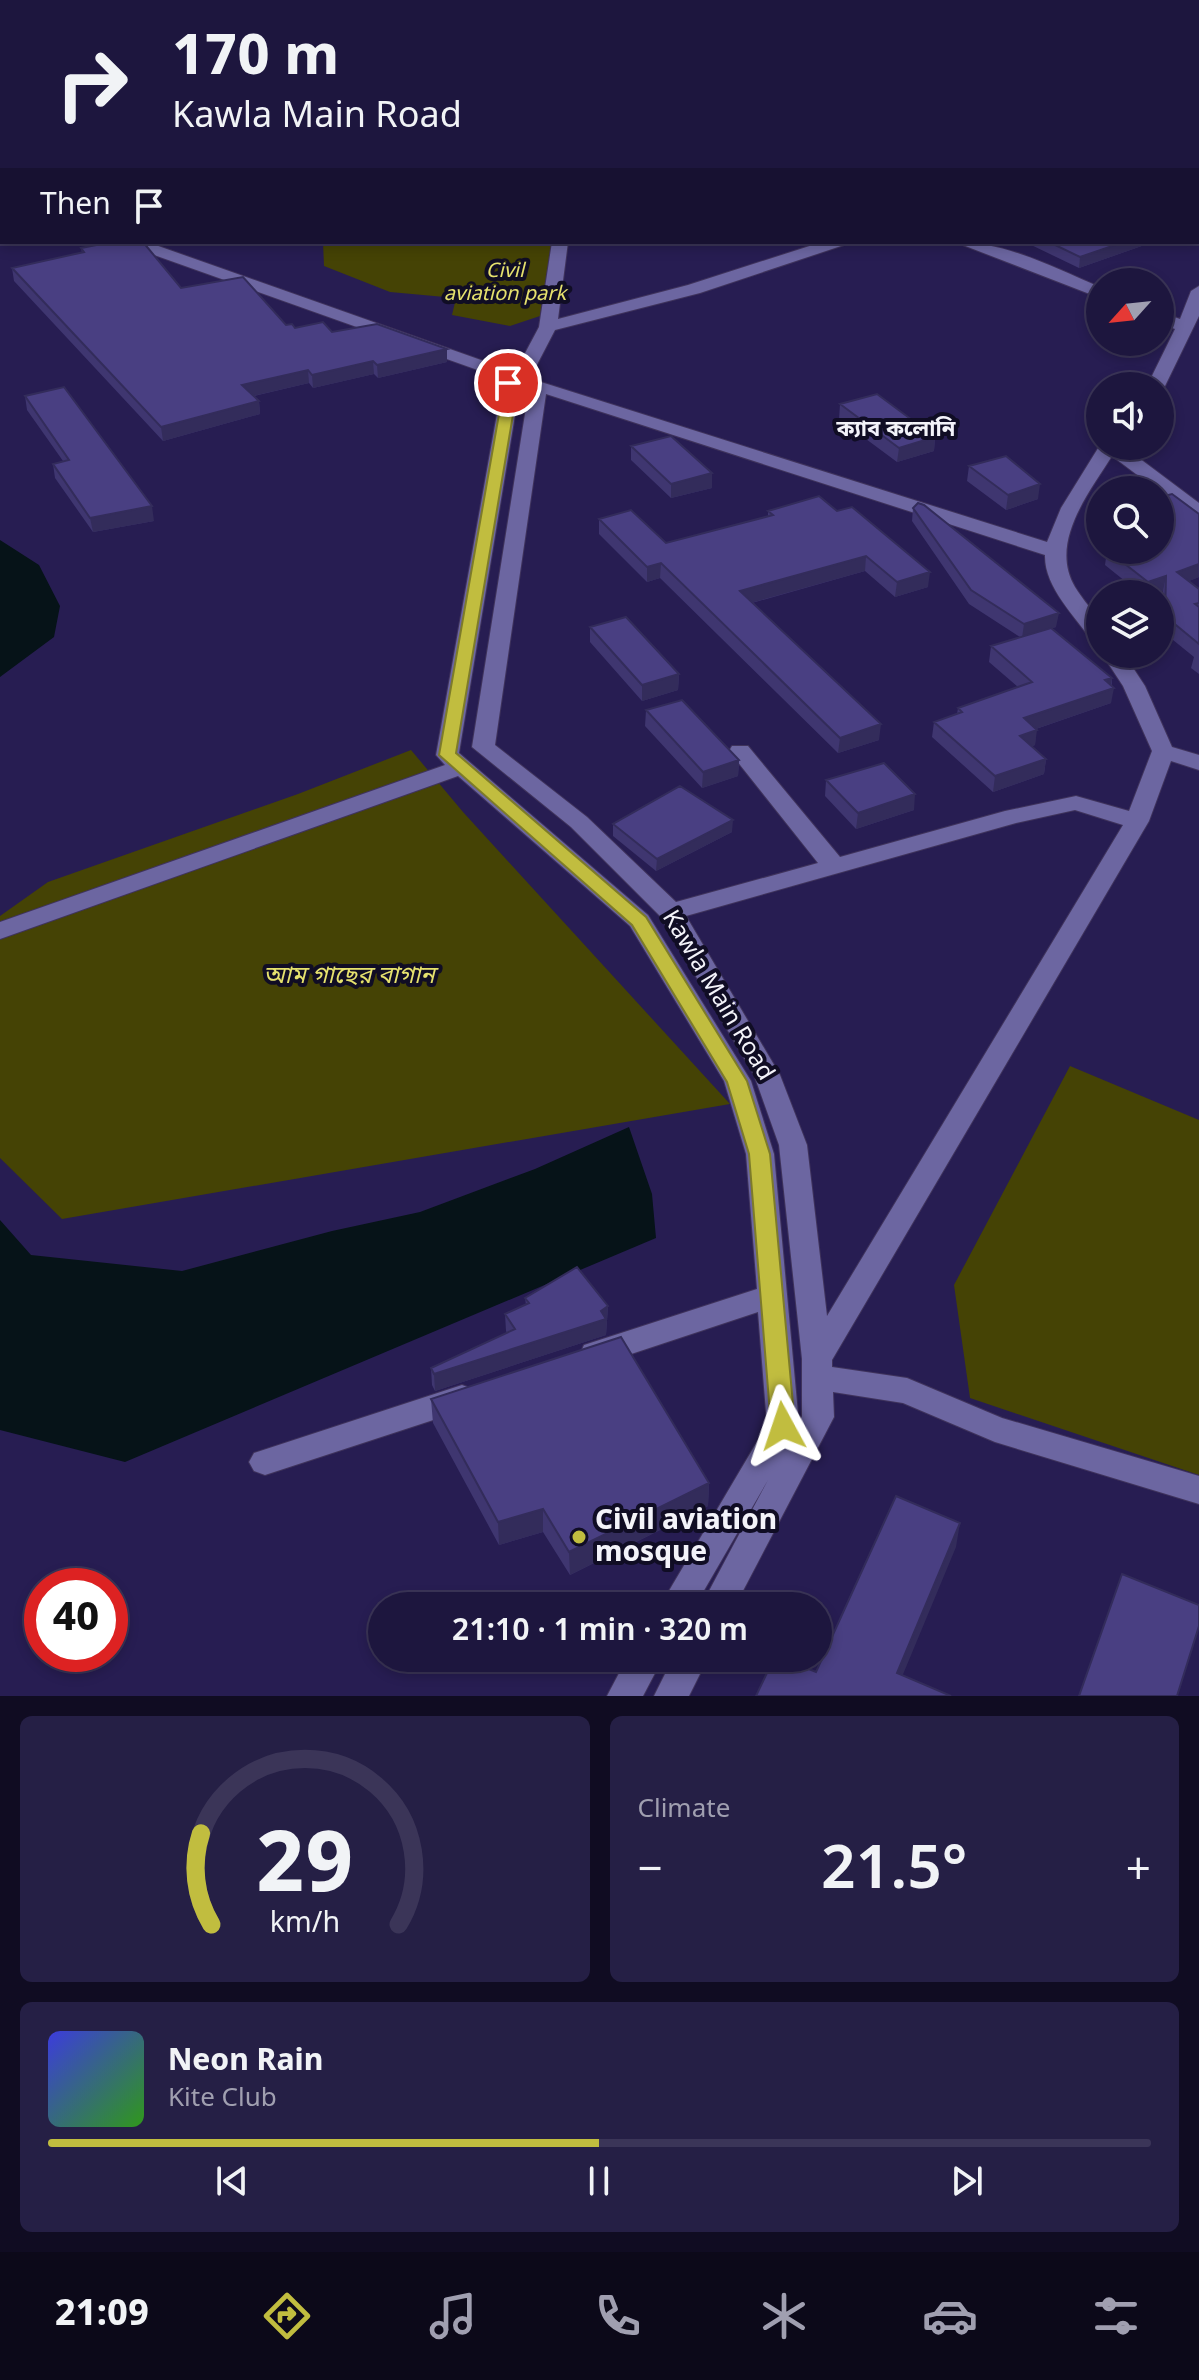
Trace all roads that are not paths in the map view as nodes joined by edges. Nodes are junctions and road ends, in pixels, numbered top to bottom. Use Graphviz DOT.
graph roads {
  1 [pos="137,244"];
  2 [pos="560,244"];
  3 [pos="832,244"];
  4 [pos="970,244"];
  5 [pos="1086,287"];
  6 [pos="1199,291"];
  7 [pos="1174,323"];
  8 [pos="548,327"];
  9 [pos="1185,327"];
  10 [pos="1163,372"];
  11 [pos="527,390"];
  12 [pos="1101,460"];
  13 [pos="1129,460"];
  14 [pos="1199,512"];
  15 [pos="1057,552"];
  16 [pos="1086,615"];
  17 [pos="1122,668"];
  18 [pos="740,751"];
  19 [pos="1163,751"];
  20 [pos="1199,763"];
  21 [pos="462,767"];
  22 [pos="1137,821"];
  23 [pos="834,866"];
  24 [pos="671,912"];
  25 [pos="0,931"];
  26 [pos="772,1296"];
  27 [pos="563,1364"];
  28 [pos="817,1368"];
  29 [pos="489,1389"];
  30 [pos="265,1462"];
  31 [pos="1199,1490"];
  32 [pos="685,1592"];
  33 [pos="725,1592"];
  34 [pos="638,1672"];
  35 [pos="684,1672"];
  36 [pos="624,1696"];
  37 [pos="671,1696"];
  1 -- 11 [label="street"];
  2 -- 8 [label="street"];
  3 -- 8 [label="street"];
  4 -- 5 [label="street"];
  6 -- 9 [label="street"];
  7 -- 9 [label="street"];
  8 -- 11 [label="street"];
  9 -- 10 [label="street"];
  11 -- 15 [label="street"];
  11 -- 21 [label="street, Kawla Main Road"];
  11 -- 24 [label="street, Kawla Main Road"];
  12 -- 15 [label="street"];
  13 -- 14 [label="street"];
  15 -- 16 [label="street"];
  17 -- 19 [label="street"];
  18 -- 23 [label="street"];
  19 -- 20 [label="street"];
  19 -- 22 [label="street"];
  21 -- 25 [label="street"];
  21 -- 26 [label="street, Kawla Main Road"];
  22 -- 23 [label="street"];
  22 -- 28 [label="street"];
  23 -- 24 [label="street"];
  24 -- 28 [label="street, Kawla Main Road"];
  26 -- 27 [label="street"];
  26 -- 32 [label="street, Kawla Main Road"];
  28 -- 31 [label="street"];
  28 -- 33 [label="street, Kawla Main Road"];
  29 -- 30 [label="street"];
  34 -- 36 [label="street"];
  35 -- 37 [label="street"];
}
